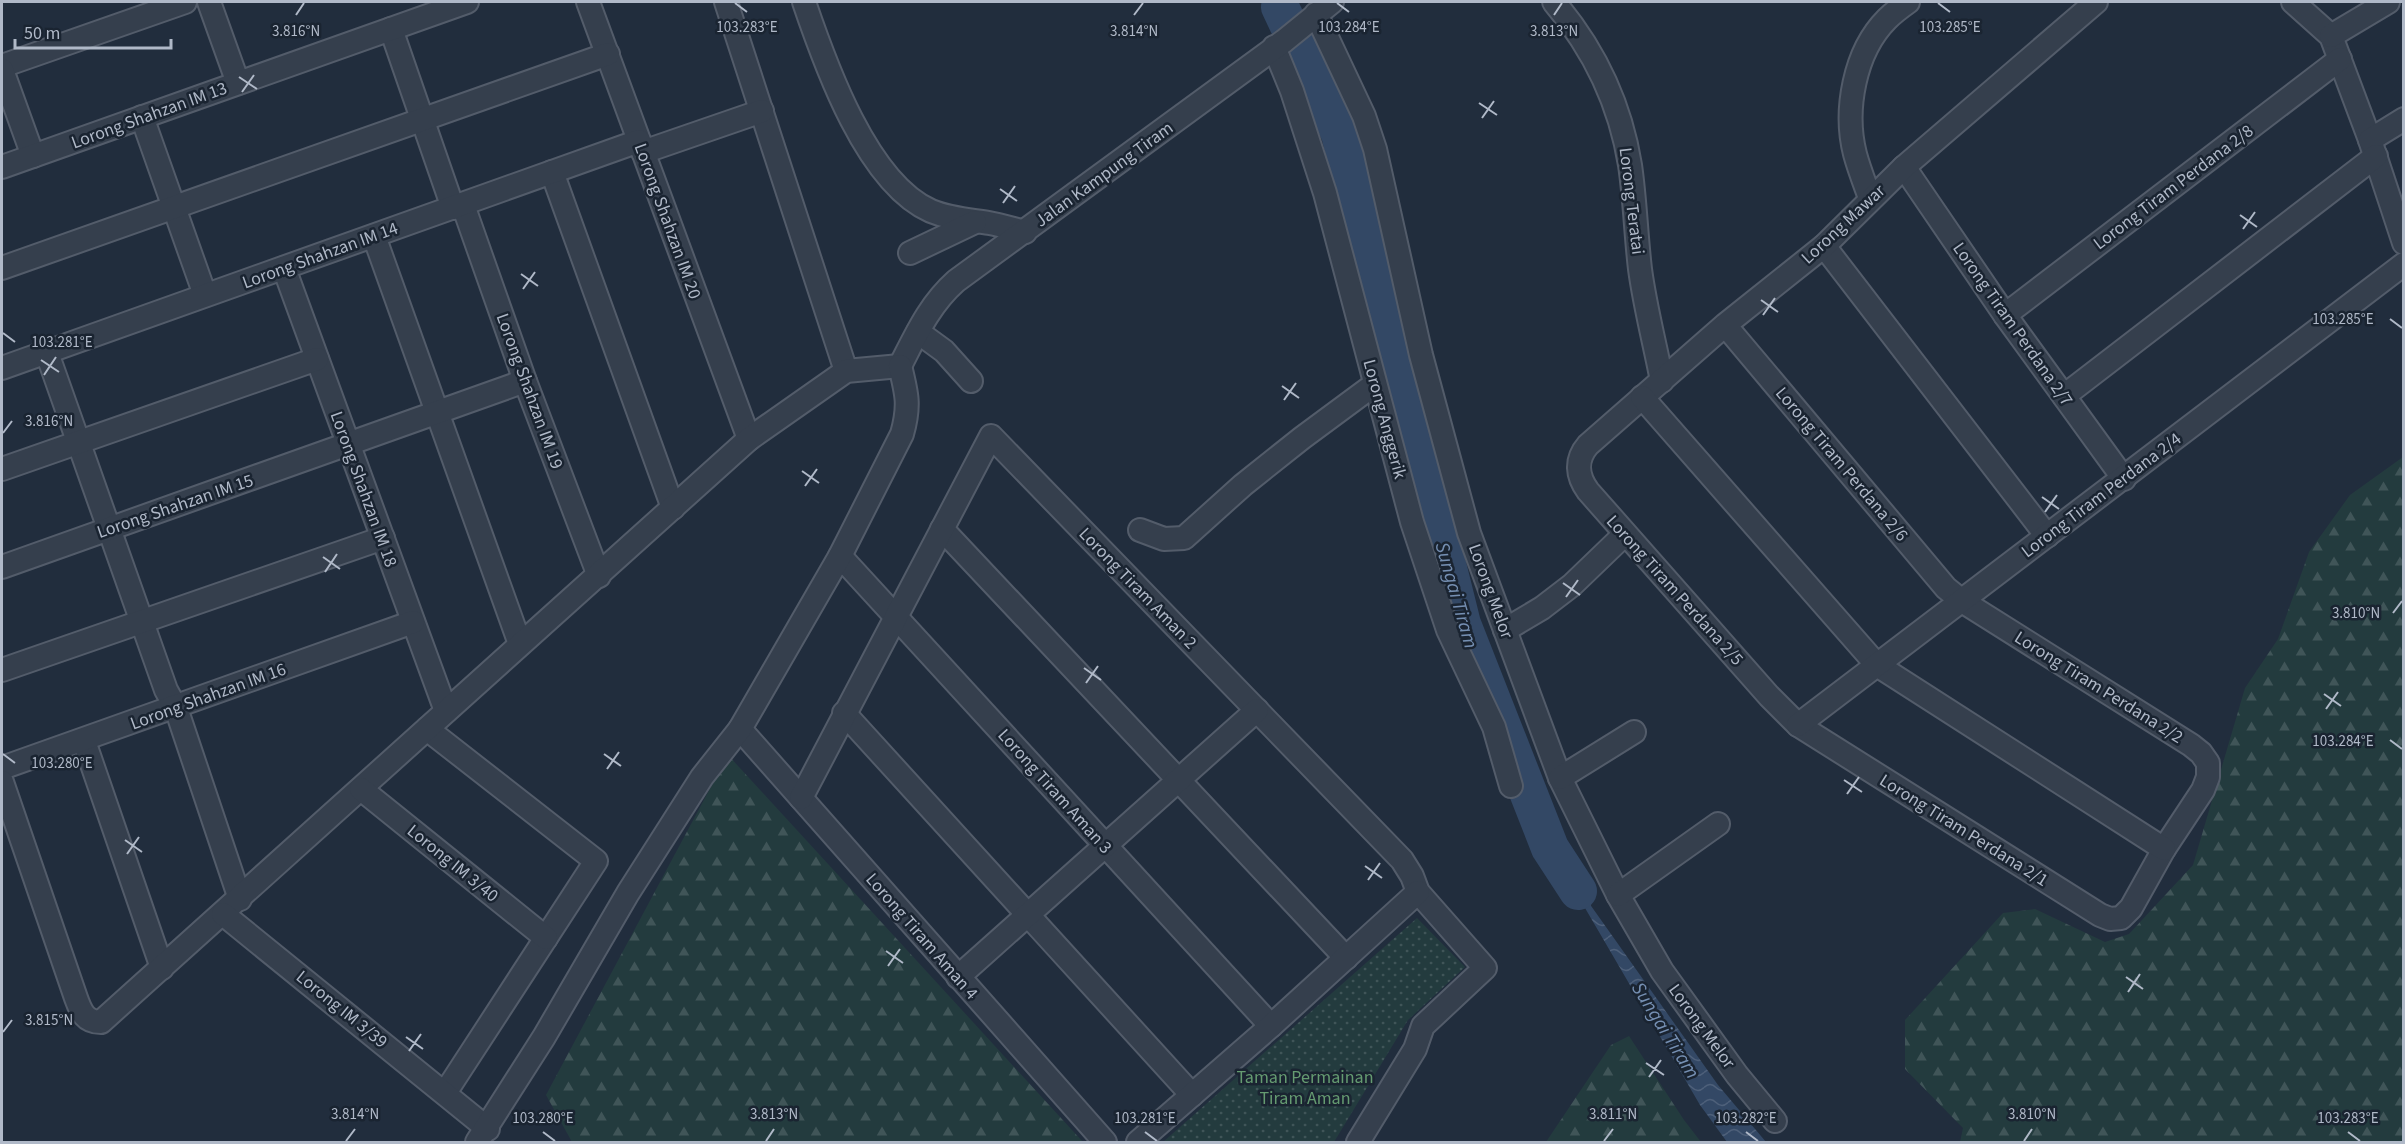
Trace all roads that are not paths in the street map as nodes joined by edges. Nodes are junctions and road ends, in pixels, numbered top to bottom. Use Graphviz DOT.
graph roads {
  1 [pos="184,2"];
  2 [pos="209,2"];
  3 [pos="467,2"];
  4 [pos="588,2"];
  5 [pos="726,2"];
  6 [pos="804,2"];
  7 [pos="1554,2"];
  8 [pos="1908,2"];
  9 [pos="2096,2"];
  10 [pos="2293,2"];
  11 [pos="2388,2"];
  12 [pos="1317,13"];
  13 [pos="391,29"];
  14 [pos="2331,36"];
  15 [pos="1279,44"];
  16 [pos="608,54"];
  17 [pos="2340,59"];
  18 [pos="2,68"];
  19 [pos="238,83"];
  20 [pos="762,111"];
  21 [pos="142,117"];
  22 [pos="422,119"];
  23 [pos="2403,119"];
  24 [pos="641,146"];
  25 [pos="2373,148"];
  26 [pos="33,156"];
  27 [pos="2,167"];
  28 [pos="1904,167"];
  29 [pos="552,172"];
  30 [pos="1870,198"];
  31 [pos="458,206"];
  32 [pos="174,207"];
  33 [pos="975,222"];
  34 [pos="1024,232"];
  35 [pos="374,236"];
  36 [pos="2403,243"];
  37 [pos="1824,246"];
  38 [pos="910,253"];
  39 [pos="2403,264"];
  40 [pos="284,267"];
  41 [pos="2,268"];
  42 [pos="206,295"];
  43 [pos="2006,315"];
  44 [pos="1725,325"];
  45 [pos="918,332"];
  46 [pos="47,353"];
  47 [pos="317,359"];
  48 [pos="900,366"];
  49 [pos="2,368"];
  50 [pos="846,371"];
  51 [pos="525,381"];
  52 [pos="971,381"];
  53 [pos="1662,381"];
  54 [pos="1375,384"];
  55 [pos="2064,396"];
  56 [pos="1642,397"];
  57 [pos="437,413"];
  58 [pos="749,440"];
  59 [pos="78,443"];
  60 [pos="1588,445"];
  61 [pos="348,446"];
  62 [pos="2,470"];
  63 [pos="2124,479"];
  64 [pos="673,508"];
  65 [pos="942,529"];
  66 [pos="108,530"];
  67 [pos="1140,530"];
  68 [pos="1625,534"];
  69 [pos="2047,536"];
  70 [pos="383,538"];
  71 [pos="840,556"];
  72 [pos="2,567"];
  73 [pos="599,576"];
  74 [pos="1962,601"];
  75 [pos="896,616"];
  76 [pos="413,622"];
  77 [pos="142,623"];
  78 [pos="1505,630"];
  79 [pos="520,644"];
  80 [pos="1877,665"];
  81 [pos="2,670"];
  82 [pos="176,708"];
  83 [pos="1257,710"];
  84 [pos="446,711"];
  85 [pos="844,713"];
  86 [pos="1798,725"];
  87 [pos="427,729"];
  88 [pos="740,729"];
  89 [pos="1634,732"];
  90 [pos="84,741"];
  91 [pos="2,768"];
  92 [pos="1560,778"];
  93 [pos="1179,781"];
  94 [pos="2,782"];
  95 [pos="1511,786"];
  96 [pos="361,789"];
  97 [pos="801,798"];
  98 [pos="1718,824"];
  99 [pos="1106,847"];
  100 [pos="2164,849"];
  101 [pos="1418,892"];
  102 [pos="1618,895"];
  103 [pos="231,906"];
  104 [pos="1028,914"];
  105 [pos="546,938"];
  106 [pos="1346,958"];
  107 [pos="162,968"];
  108 [pos="958,977"];
  109 [pos="1271,1026"];
  110 [pos="445,1093"];
  111 [pos="1192,1095"];
  112 [pos="1775,1121"];
  113 [pos="482,1136"];
  114 [pos="1360,1142"];
  115 [pos="1105,1143"];
  116 [pos="1138,1143"];
  1 -- 18 [label="street"];
  2 -- 19 [label="street"];
  3 -- 13 [label="street, Lorong Shahzan IM 13"];
  4 -- 16 [label="street, Lorong Shahzan IM 20"];
  5 -- 20 [label="street"];
  6 -- 33 [label="street"];
  7 -- 53 [label="street, Lorong Teratai"];
  8 -- 30 [label="street"];
  9 -- 28 [label="street, Lorong Mawar"];
  10 -- 14 [label="street"];
  11 -- 14 [label="street"];
  12 -- 15 [label="street, Jalan Kampung Tiram"];
  12 -- 78 [label="street, Lorong Melor"];
  13 -- 19 [label="street, Lorong Shahzan IM 13"];
  13 -- 22 [label="street, Lorong Shahzan IM 19"];
  14 -- 17 [label="street"];
  15 -- 34 [label="street, Jalan Kampung Tiram"];
  15 -- 54 [label="street, Lorong Anggerik"];
  16 -- 22 [label="street"];
  16 -- 24 [label="street, Lorong Shahzan IM 20"];
  17 -- 25 [label="street"];
  17 -- 43 [label="street, Lorong Tiram Perdana 2/8"];
  18 -- 26 [label="street"];
  19 -- 21 [label="street, Lorong Shahzan IM 13"];
  20 -- 24 [label="street, Lorong Shahzan IM 14"];
  20 -- 50 [label="street"];
  21 -- 26 [label="street, Lorong Shahzan IM 13"];
  21 -- 32 [label="street"];
  22 -- 31 [label="street, Lorong Shahzan IM 19"];
  22 -- 32 [label="street"];
  23 -- 25 [label="street"];
  24 -- 29 [label="street, Lorong Shahzan IM 14"];
  24 -- 58 [label="street, Lorong Shahzan IM 20"];
  25 -- 36 [label="street"];
  25 -- 55 [label="street"];
  26 -- 27 [label="street, Lorong Shahzan IM 13"];
  28 -- 30 [label="street, Lorong Mawar"];
  28 -- 43 [label="street, Lorong Tiram Perdana 2/7"];
  29 -- 31 [label="street, Lorong Shahzan IM 14"];
  29 -- 64 [label="street"];
  30 -- 37 [label="street, Lorong Mawar"];
  31 -- 35 [label="street, Lorong Shahzan IM 14"];
  31 -- 51 [label="street, Lorong Shahzan IM 19"];
  32 -- 41 [label="street"];
  32 -- 42 [label="street"];
  33 -- 34 [label="street"];
  33 -- 38 [label="street"];
  34 -- 45 [label="street, Jalan Kampung Tiram"];
  35 -- 40 [label="street, Lorong Shahzan IM 14"];
  35 -- 57 [label="street"];
  37 -- 44 [label="street, Lorong Mawar"];
  37 -- 69 [label="street"];
  39 -- 63 [label="street, Lorong Tiram Perdana 2/4"];
  40 -- 42 [label="street, Lorong Shahzan IM 14"];
  40 -- 47 [label="street, Lorong Shahzan IM 18"];
  42 -- 46 [label="street, Lorong Shahzan IM 14"];
  43 -- 55 [label="street, Lorong Tiram Perdana 2/7"];
  44 -- 53 [label="street, Lorong Mawar"];
  44 -- 74 [label="street, Lorong Tiram Perdana 2/6"];
  45 -- 48 [label="street, Jalan Kampung Tiram"];
  45 -- 52 [label="street"];
  46 -- 49 [label="street, Lorong Shahzan IM 14"];
  46 -- 59 [label="street"];
  47 -- 59 [label="street"];
  47 -- 61 [label="street, Lorong Shahzan IM 18"];
  48 -- 50 [label="street"];
  48 -- 71 [label="street"];
  50 -- 58 [label="street"];
  51 -- 57 [label="street, Lorong Shahzan IM 15"];
  51 -- 73 [label="street, Lorong Shahzan IM 19"];
  53 -- 56 [label="street, Lorong Mawar"];
  54 -- 67 [label="street"];
  54 -- 95 [label="street, Lorong Anggerik"];
  55 -- 63 [label="street, Lorong Tiram Perdana 2/7"];
  56 -- 60 [label="street, Lorong Mawar"];
  56 -- 80 [label="street"];
  57 -- 61 [label="street, Lorong Shahzan IM 15"];
  57 -- 79 [label="street"];
  58 -- 64 [label="street"];
  59 -- 62 [label="street"];
  59 -- 66 [label="street"];
  60 -- 68 [label="street, Lorong Tiram Perdana 2/5"];
  61 -- 66 [label="street, Lorong Shahzan IM 15"];
  61 -- 70 [label="street, Lorong Shahzan IM 18"];
  63 -- 69 [label="street, Lorong Tiram Perdana 2/4"];
  64 -- 73 [label="street"];
  65 -- 75 [label="street, Lorong Tiram Aman 2"];
  65 -- 83 [label="street, Lorong Tiram Aman 2"];
  65 -- 93 [label="street"];
  66 -- 72 [label="street, Lorong Shahzan IM 15"];
  66 -- 77 [label="street"];
  68 -- 78 [label="street"];
  68 -- 86 [label="street, Lorong Tiram Perdana 2/5"];
  69 -- 74 [label="street, Lorong Tiram Perdana 2/4"];
  70 -- 76 [label="street, Lorong Shahzan IM 18"];
  70 -- 77 [label="street"];
  71 -- 75 [label="street, Lorong Tiram Aman 3"];
  71 -- 88 [label="street"];
  73 -- 79 [label="street"];
  74 -- 80 [label="street, Lorong Tiram Perdana 2/4"];
  74 -- 100 [label="street, Lorong Tiram Perdana 2/2"];
  75 -- 85 [label="street, Lorong Tiram Aman 2"];
  75 -- 99 [label="street, Lorong Tiram Aman 3"];
  76 -- 82 [label="street, Lorong Shahzan IM 16"];
  76 -- 84 [label="street, Lorong Shahzan IM 18"];
  77 -- 81 [label="street"];
  77 -- 82 [label="street"];
  78 -- 92 [label="street, Lorong Melor"];
  79 -- 84 [label="street"];
  80 -- 86 [label="street, Lorong Tiram Perdana 2/4"];
  80 -- 100 [label="street"];
  82 -- 90 [label="street, Lorong Shahzan IM 16"];
  82 -- 103 [label="street"];
  83 -- 93 [label="street"];
  83 -- 101 [label="street, Lorong Tiram Aman 2"];
  84 -- 87 [label="street"];
  85 -- 97 [label="street, Lorong Tiram Aman 2"];
  85 -- 104 [label="street"];
  86 -- 100 [label="street, Lorong Tiram Perdana 2/1"];
  87 -- 96 [label="street"];
  87 -- 105 [label="street"];
  88 -- 97 [label="street, Lorong Tiram Aman 4"];
  88 -- 113 [label="street"];
  89 -- 92 [label="street"];
  90 -- 91 [label="street, Lorong Shahzan IM 16"];
  90 -- 107 [label="street"];
  92 -- 102 [label="street, Lorong Melor"];
  93 -- 99 [label="street"];
  93 -- 106 [label="street"];
  94 -- 107 [label="street"];
  96 -- 103 [label="street"];
  96 -- 105 [label="street, Lorong IM 3/40"];
  97 -- 108 [label="street, Lorong Tiram Aman 4"];
  98 -- 102 [label="street"];
  99 -- 104 [label="street"];
  99 -- 109 [label="street, Lorong Tiram Aman 3"];
  101 -- 106 [label="street"];
  101 -- 114 [label="street, Lorong Tiram Aman 2"];
  102 -- 112 [label="street, Lorong Melor"];
  103 -- 107 [label="street"];
  103 -- 110 [label="street, Lorong IM 3/39"];
  104 -- 108 [label="street"];
  104 -- 111 [label="street"];
  105 -- 110 [label="street"];
  106 -- 109 [label="street"];
  108 -- 115 [label="street, Lorong Tiram Aman 4"];
  109 -- 111 [label="street"];
  110 -- 113 [label="street, Lorong IM 3/39"];
  111 -- 116 [label="street"];
}
